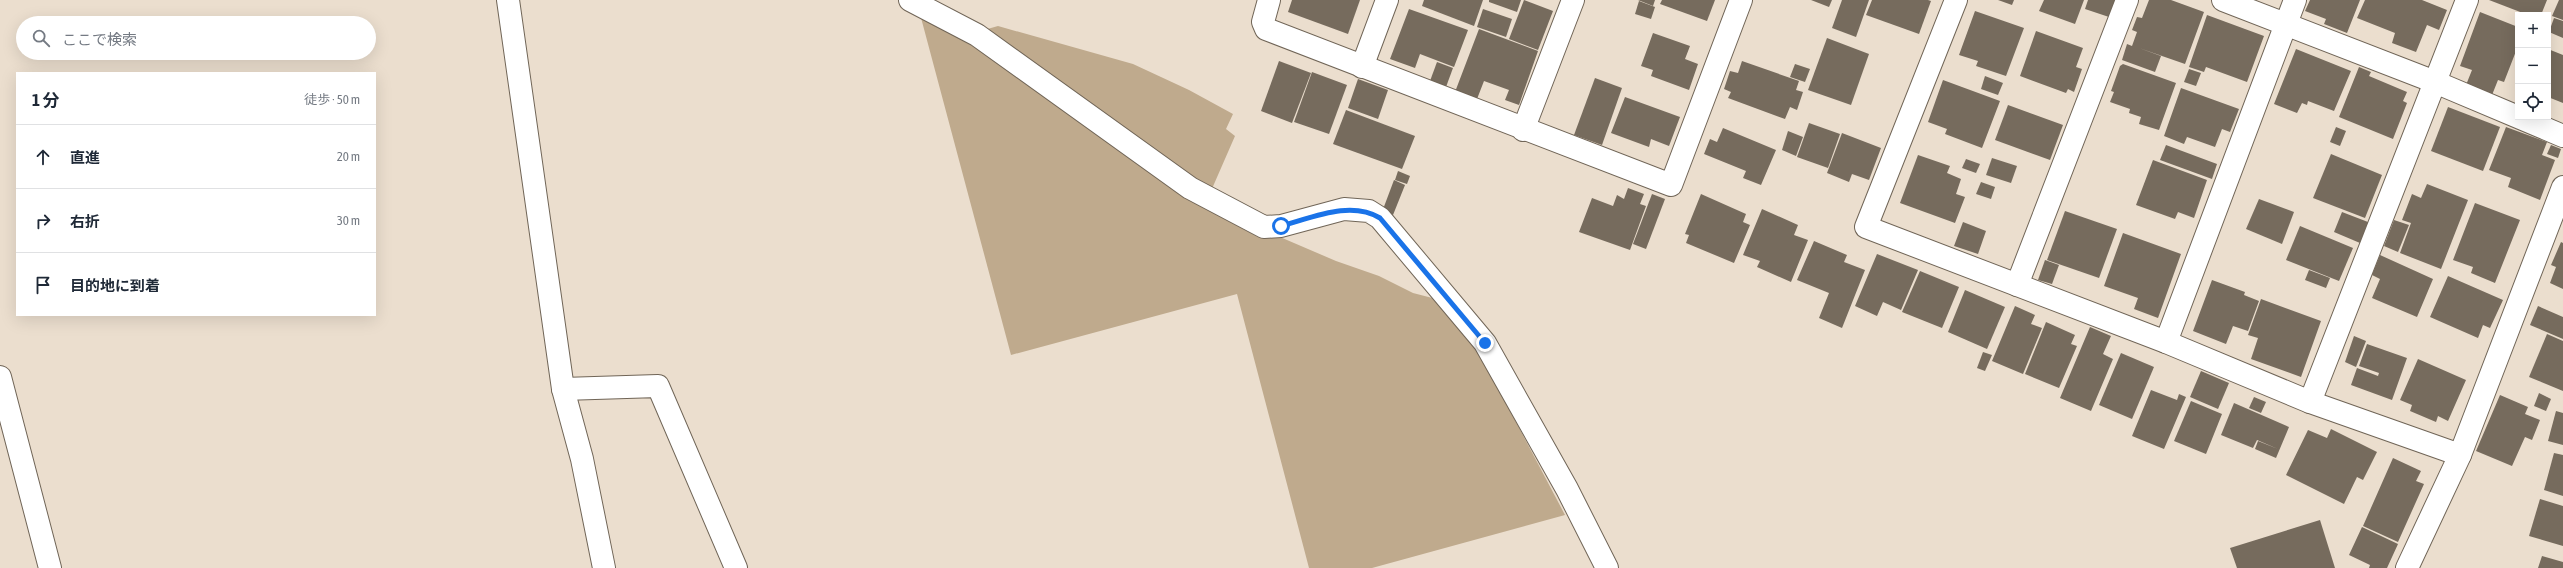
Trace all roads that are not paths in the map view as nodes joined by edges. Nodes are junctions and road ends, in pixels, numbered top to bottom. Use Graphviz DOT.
graph roads {
  1 [pos="508,0"];
  2 [pos="910,0"];
  3 [pos="1269,0"];
  4 [pos="1387,0"];
  5 [pos="1573,0"];
  6 [pos="1741,0"];
  7 [pos="1956,0"];
  8 [pos="2127,0"];
  9 [pos="2223,0"];
  10 [pos="2295,0"];
  11 [pos="2466,0"];
  12 [pos="2286,25"];
  13 [pos="1362,67"];
  14 [pos="2435,82"];
  15 [pos="1524,130"];
  16 [pos="2563,136"];
  17 [pos="2563,187"];
  18 [pos="2017,285"];
  19 [pos="2166,342"];
  20 [pos="0,377"];
  21 [pos="563,389"];
  22 [pos="2310,402"];
  23 [pos="2460,455"];
  24 [pos="50,568"];
  25 [pos="604,568"];
  26 [pos="736,568"];
  27 [pos="1607,568"];
  28 [pos="2407,568"];
  1 -- 21 [label="street"];
  2 -- 27 [label="street"];
  3 -- 13 [label="street"];
  4 -- 13 [label="street"];
  5 -- 15 [label="street"];
  6 -- 15 [label="street"];
  7 -- 18 [label="street"];
  8 -- 18 [label="street"];
  9 -- 12 [label="street"];
  10 -- 12 [label="street"];
  11 -- 14 [label="street"];
  12 -- 14 [label="street"];
  12 -- 19 [label="street"];
  13 -- 15 [label="street"];
  14 -- 16 [label="street"];
  14 -- 22 [label="street"];
  17 -- 23 [label="street"];
  18 -- 19 [label="street"];
  19 -- 22 [label="street"];
  20 -- 24 [label="street"];
  21 -- 25 [label="street"];
  21 -- 26 [label="street"];
  22 -- 23 [label="street"];
  23 -- 28 [label="street"];
}
